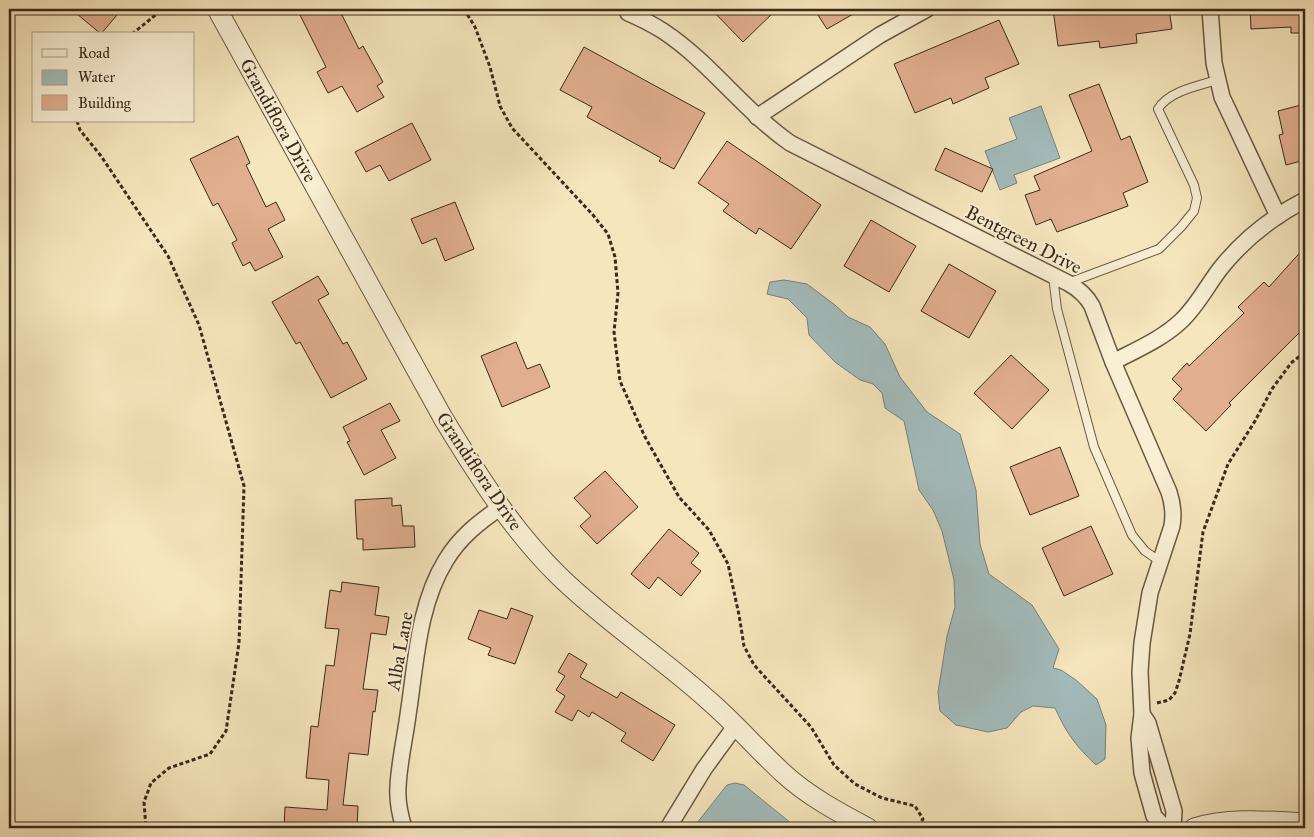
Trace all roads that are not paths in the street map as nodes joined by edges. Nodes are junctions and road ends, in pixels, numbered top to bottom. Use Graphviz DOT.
graph roads {
  1 [pos="217,9"];
  2 [pos="927,9"];
  3 [pos="1210,9"];
  4 [pos="628,13"];
  5 [pos="1217,80"];
  6 [pos="757,117"];
  7 [pos="1305,200"];
  8 [pos="1278,216"];
  9 [pos="1053,276"];
  10 [pos="1068,283"];
  11 [pos="1113,362"];
  12 [pos="501,507"];
  13 [pos="1161,562"];
  14 [pos="1142,709"];
  15 [pos="736,725"];
  16 [pos="1305,822"];
  17 [pos="404,828"];
  18 [pos="668,828"];
  19 [pos="868,828"];
  20 [pos="1165,828"];
  21 [pos="1173,828"];
  22 [pos="1194,828"];
  1 -- 12 [label="street, Grandiflora Drive"];
  2 -- 6 [label="street"];
  3 -- 5 [label="street"];
  4 -- 6 [label="street, Bentgreen Drive"];
  5 -- 8 [label="street"];
  5 -- 10 [label="lane"];
  6 -- 9 [label="street, Bentgreen Drive"];
  7 -- 8 [label="street"];
  8 -- 11 [label="street"];
  9 -- 10 [label="street, Bentgreen Drive"];
  9 -- 13 [label="lane"];
  10 -- 11 [label="street, Bentgreen Drive"];
  11 -- 13 [label="street, Bentgreen Drive"];
  12 -- 15 [label="street, Grandiflora Drive"];
  12 -- 17 [label="street, Alba Lane"];
  13 -- 14 [label="street, Bentgreen Drive"];
  14 -- 20 [label="street, Bentgreen Drive"];
  14 -- 21 [label="street, Bentgreen Drive"];
  15 -- 18 [label="street"];
  15 -- 19 [label="street, Grandiflora Drive"];
  16 -- 22 [label="street"];
}
